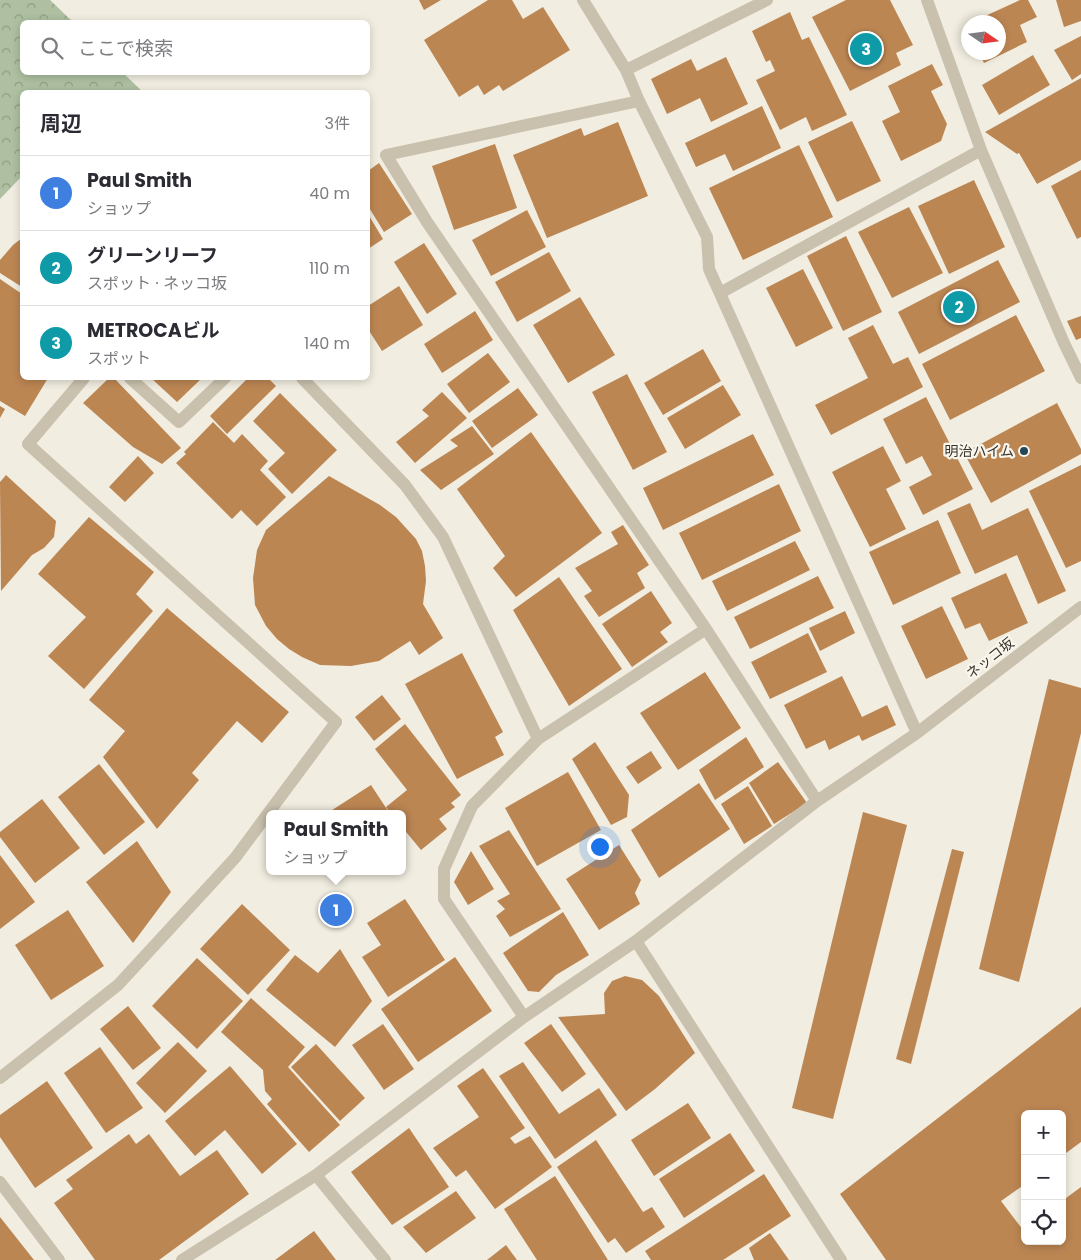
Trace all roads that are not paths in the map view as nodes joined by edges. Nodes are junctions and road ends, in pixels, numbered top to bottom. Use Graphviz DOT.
graph roads {
  1 [pos="583,0"];
  2 [pos="767,0"];
  3 [pos="927,0"];
  4 [pos="626,70"];
  5 [pos="639,101"];
  6 [pos="981,150"];
  7 [pos="720,293"];
  8 [pos="1081,378"];
  9 [pos="82,380"];
  10 [pos="132,380"];
  11 [pos="223,380"];
  12 [pos="304,380"];
  13 [pos="1081,606"];
  14 [pos="706,629"];
  15 [pos="917,733"];
  16 [pos="538,739"];
  17 [pos="816,801"];
  18 [pos="271,810"];
  19 [pos="266,816"];
  20 [pos="636,941"];
  21 [pos="524,1017"];
  22 [pos="0,1078"];
  23 [pos="316,1175"];
  24 [pos="0,1182"];
  25 [pos="59,1260"];
  26 [pos="182,1260"];
  27 [pos="385,1260"];
  28 [pos="841,1260"];
  1 -- 4 [label="street"];
  2 -- 4 [label="street"];
  3 -- 6 [label="street"];
  4 -- 5 [label="street"];
  5 -- 7 [label="street"];
  5 -- 14 [label="street"];
  6 -- 7 [label="street"];
  6 -- 8 [label="street"];
  7 -- 15 [label="street"];
  9 -- 18 [label="street"];
  10 -- 11 [label="street"];
  12 -- 16 [label="street"];
  13 -- 15 [label="street, ネッコ坂"];
  14 -- 16 [label="street"];
  14 -- 17 [label="street"];
  15 -- 17 [label="street, ネッコ坂"];
  16 -- 21 [label="street"];
  17 -- 20 [label="street, ネッコ坂"];
  19 -- 22 [label="street"];
  20 -- 21 [label="street, ネッコ坂"];
  20 -- 28 [label="street"];
  21 -- 23 [label="street, ネッコ坂"];
  23 -- 26 [label="street, ネッコ坂"];
  23 -- 27 [label="street"];
  24 -- 25 [label="street"];
}
